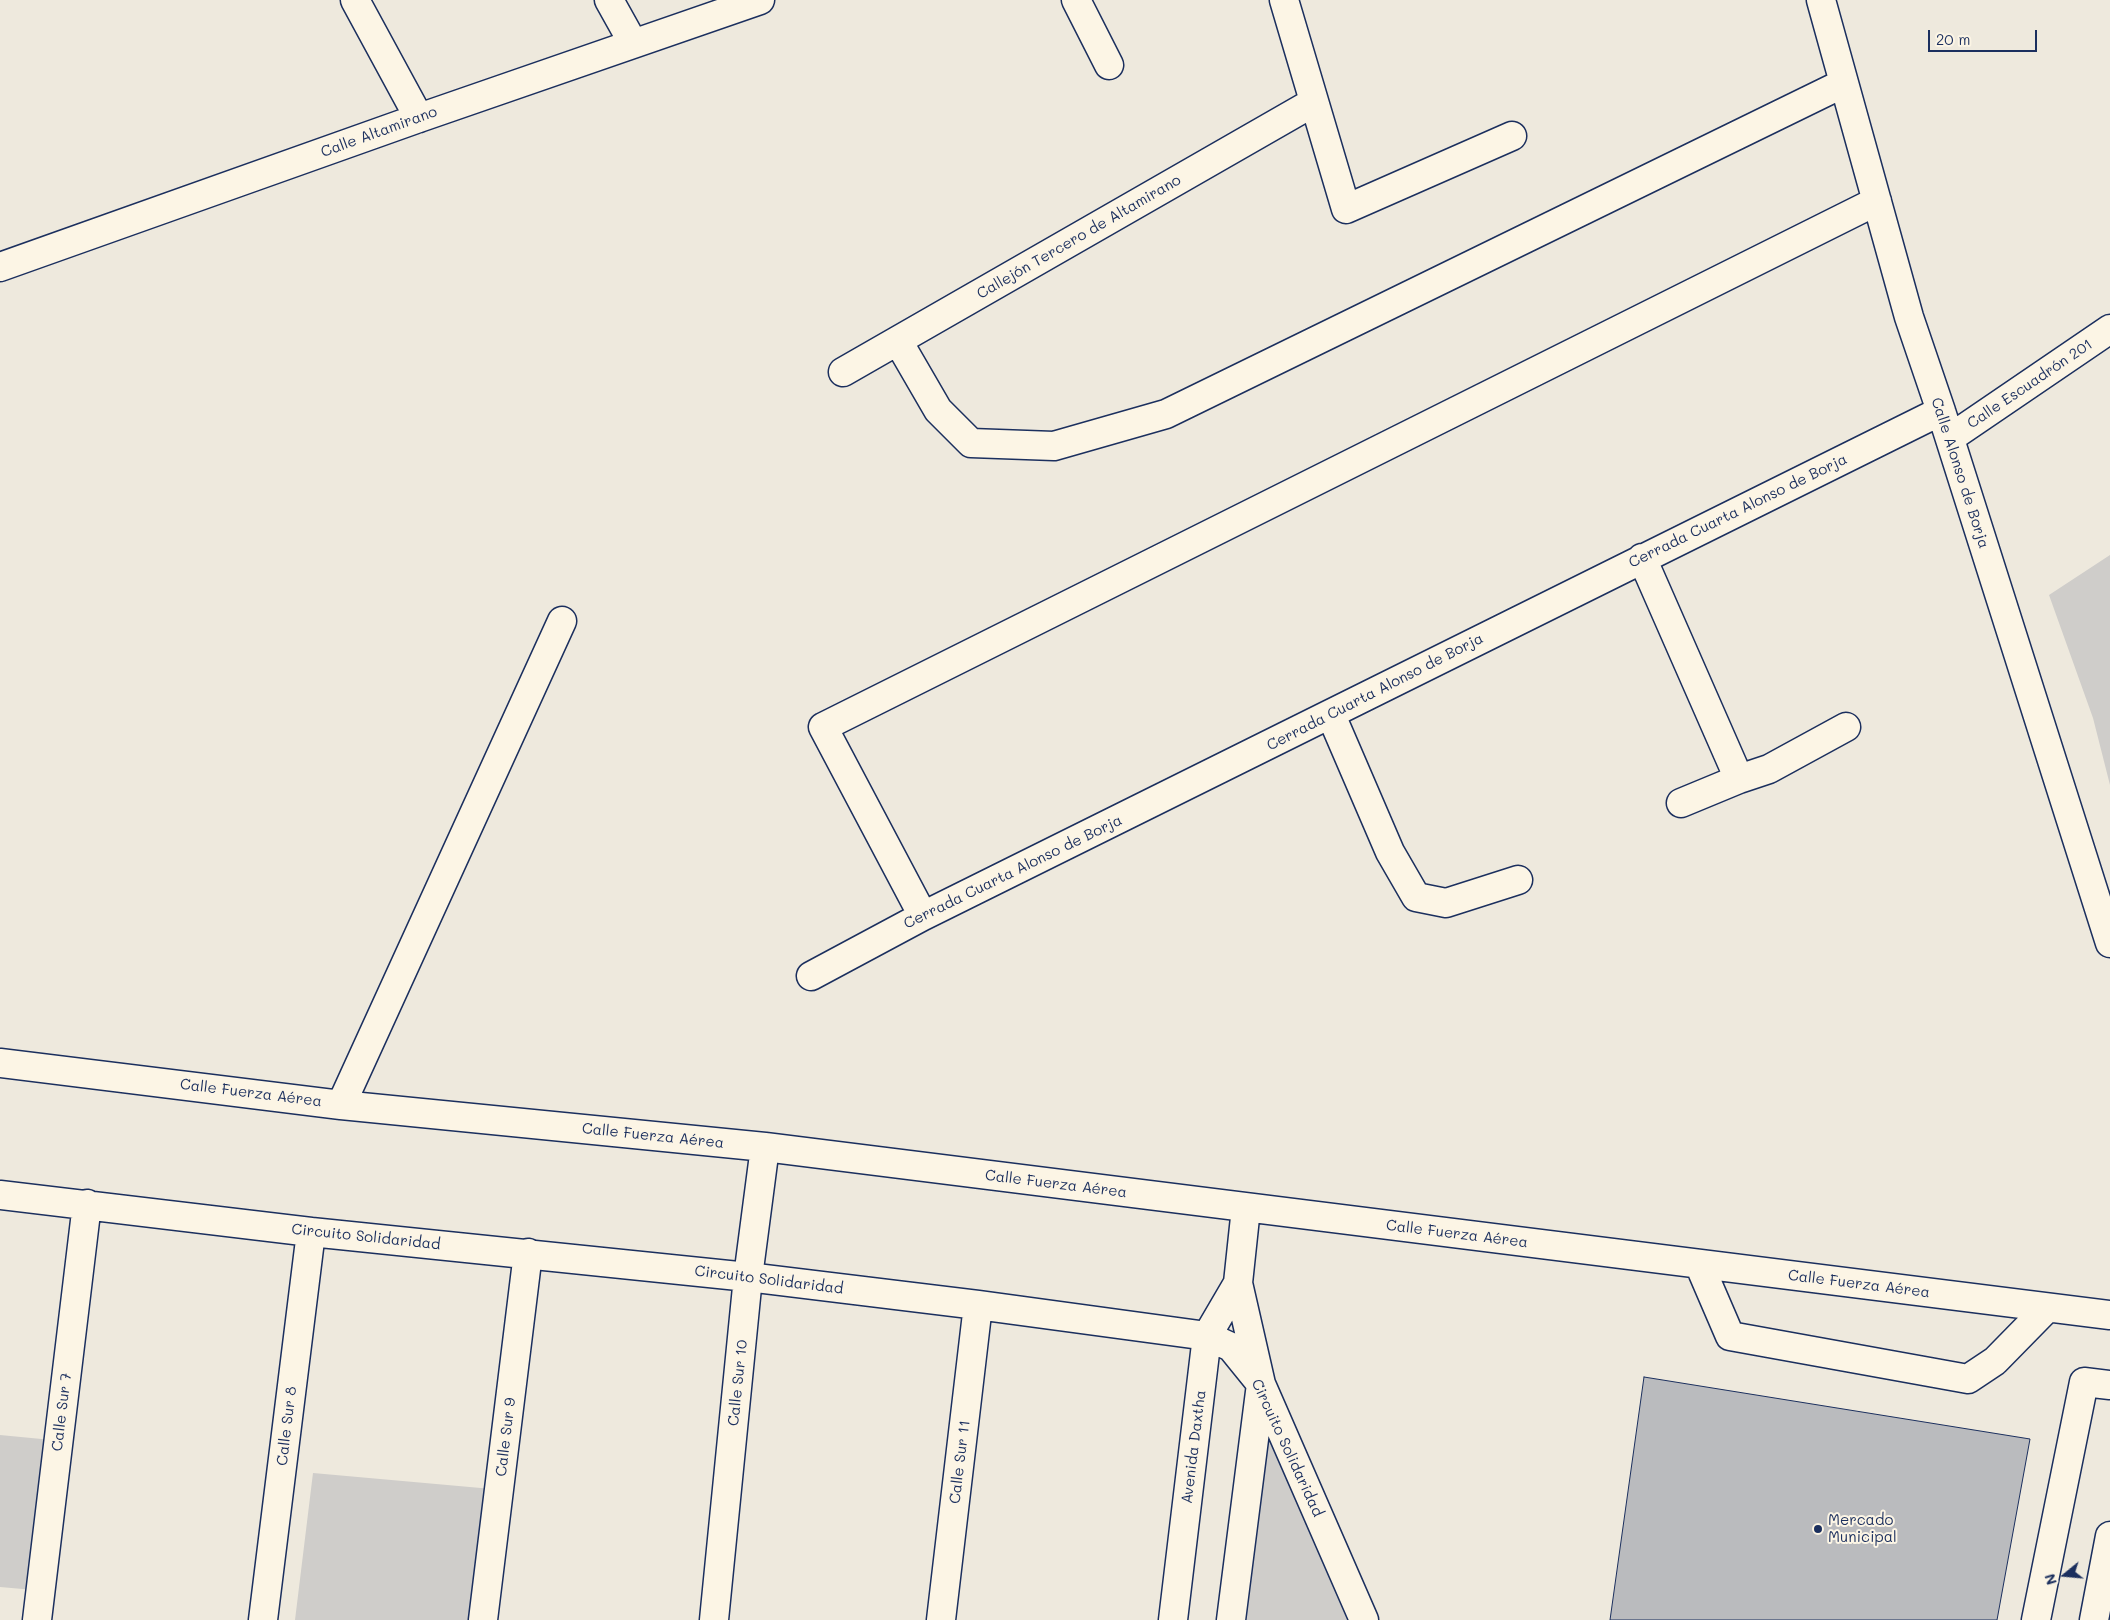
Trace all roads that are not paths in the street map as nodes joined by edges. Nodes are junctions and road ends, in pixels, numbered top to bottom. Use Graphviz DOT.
graph roads {
  1 [pos="355,0"];
  2 [pos="609,0"];
  3 [pos="760,0"];
  4 [pos="1076,0"];
  5 [pos="1284,0"];
  6 [pos="1821,0"];
  7 [pos="633,44"];
  8 [pos="1109,65"];
  9 [pos="1844,83"];
  10 [pos="1314,102"];
  11 [pos="419,118"];
  12 [pos="1512,136"];
  13 [pos="1878,201"];
  14 [pos="0,267"];
  15 [pos="2110,329"];
  16 [pos="898,341"];
  17 [pos="843,372"];
  18 [pos="1941,411"];
  19 [pos="1950,438"];
  20 [pos="1642,558"];
  21 [pos="562,621"];
  22 [pos="1331,715"];
  23 [pos="1846,728"];
  24 [pos="1739,779"];
  25 [pos="1681,803"];
  26 [pos="1518,880"];
  27 [pos="923,916"];
  28 [pos="2110,941"];
  29 [pos="811,976"];
  30 [pos="0,1063"];
  31 [pos="341,1104"];
  32 [pos="765,1147"];
  33 [pos="0,1195"];
  34 [pos="87,1204"];
  35 [pos="1246,1208"];
  36 [pos="311,1232"];
  37 [pos="528,1253"];
  38 [pos="1698,1264"];
  39 [pos="748,1277"];
  40 [pos="1238,1283"];
  41 [pos="978,1305"];
  42 [pos="2047,1308"];
  43 [pos="2110,1315"];
  44 [pos="1206,1336"];
  45 [pos="1261,1384"];
  46 [pos="2110,1385"];
  47 [pos="2110,1536"];
  48 [pos="37,1620"];
  49 [pos="263,1620"];
  50 [pos="483,1620"];
  51 [pos="714,1620"];
  52 [pos="941,1620"];
  53 [pos="1173,1620"];
  54 [pos="1231,1620"];
  55 [pos="1364,1620"];
  56 [pos="2036,1620"];
  57 [pos="2094,1620"];
  1 -- 11 [label="street"];
  2 -- 7 [label="street"];
  3 -- 7 [label="street, Calle Altamirano"];
  4 -- 8 [label="street"];
  5 -- 10 [label="street"];
  6 -- 9 [label="street, Calle Alonso de Borja"];
  7 -- 11 [label="street, Calle Altamirano"];
  9 -- 13 [label="street, Calle Alonso de Borja"];
  9 -- 16 [label="street"];
  10 -- 12 [label="street"];
  10 -- 16 [label="street, Callejón Tercero de Altamirano"];
  11 -- 14 [label="street, Calle Altamirano"];
  13 -- 18 [label="street, Calle Alonso de Borja"];
  13 -- 27 [label="street"];
  15 -- 19 [label="street, Calle Escuadrón 201"];
  16 -- 17 [label="street, Callejón Tercero de Altamirano"];
  18 -- 19 [label="street, Calle Alonso de Borja"];
  18 -- 20 [label="street, Cerrada Cuarta Alonso de Borja"];
  19 -- 28 [label="street, Calle Alonso de Borja"];
  20 -- 22 [label="street, Cerrada Cuarta Alonso de Borja"];
  20 -- 24 [label="street"];
  21 -- 31 [label="street"];
  22 -- 26 [label="street"];
  22 -- 27 [label="street, Cerrada Cuarta Alonso de Borja"];
  23 -- 24 [label="street"];
  24 -- 25 [label="street"];
  27 -- 29 [label="street, Cerrada Cuarta Alonso de Borja"];
  30 -- 31 [label="street, Calle Fuerza Aérea"];
  31 -- 32 [label="street, Calle Fuerza Aérea"];
  32 -- 35 [label="street, Calle Fuerza Aérea"];
  32 -- 39 [label="street, Calle Sur 10"];
  33 -- 34 [label="street, Circuito Solidaridad"];
  34 -- 36 [label="street, Circuito Solidaridad"];
  34 -- 48 [label="street, Calle Sur 7"];
  35 -- 38 [label="street, Calle Fuerza Aérea"];
  35 -- 40 [label="street, Avenida Daxtha"];
  36 -- 37 [label="street, Circuito Solidaridad"];
  36 -- 49 [label="street, Calle Sur 8"];
  37 -- 39 [label="street, Circuito Solidaridad"];
  37 -- 50 [label="street, Calle Sur 9"];
  38 -- 42 [label="street, Calle Fuerza Aérea"];
  38 -- 42 [label="street"];
  39 -- 41 [label="street, Circuito Solidaridad"];
  39 -- 51 [label="street, Calle Sur 10"];
  40 -- 44 [label="street, Avenida Daxtha"];
  40 -- 45 [label="street, Avenida Daxtha"];
  41 -- 44 [label="street, Circuito Solidaridad"];
  41 -- 52 [label="street, Calle Sur 11"];
  42 -- 43 [label="street, Calle Fuerza Aérea"];
  44 -- 45 [label="street, Circuito Solidaridad"];
  44 -- 53 [label="street, Avenida Daxtha"];
  45 -- 54 [label="street, Avenida Daxtha"];
  45 -- 55 [label="street, Circuito Solidaridad"];
  46 -- 56 [label="street"];
  47 -- 57 [label="street"];
}
